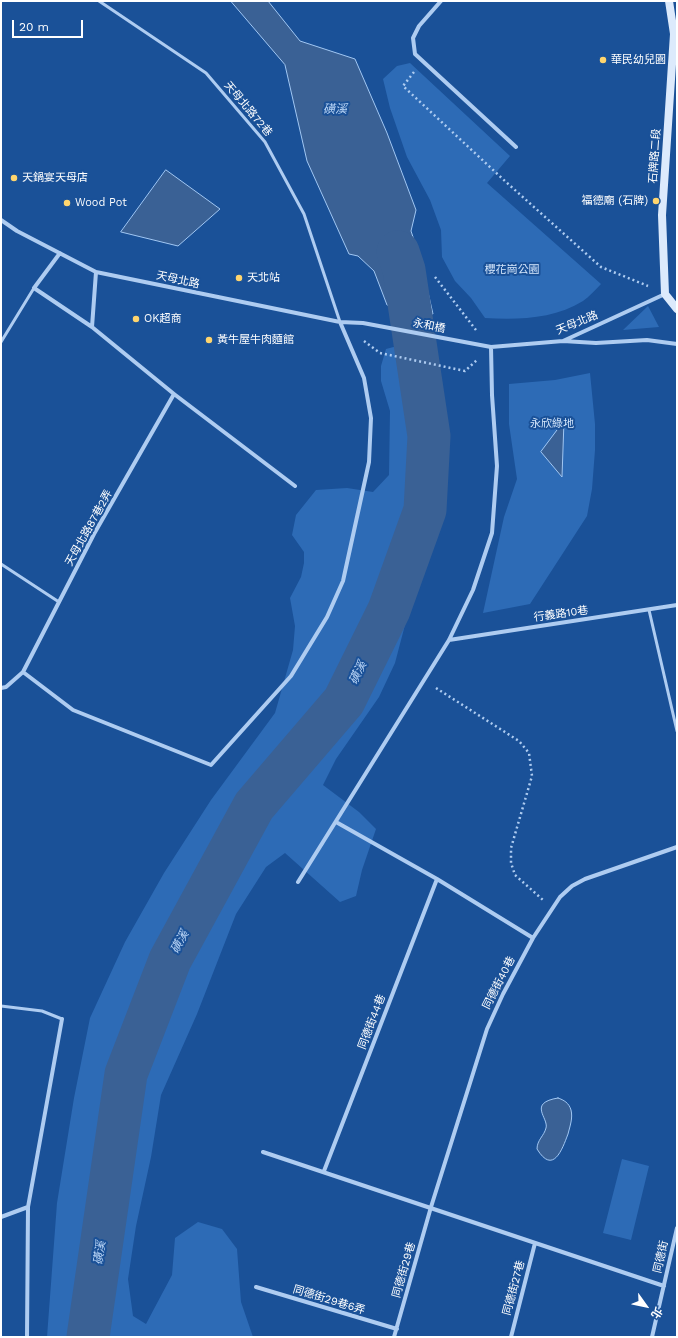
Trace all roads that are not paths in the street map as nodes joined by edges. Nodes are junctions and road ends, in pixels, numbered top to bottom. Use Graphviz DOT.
graph roads {
  1 [pos="99,1"];
  2 [pos="441,1"];
  3 [pos="669,1"];
  4 [pos="676,34"];
  5 [pos="677,50"];
  6 [pos="516,147"];
  7 [pos="1,220"];
  8 [pos="60,253"];
  9 [pos="96,272"];
  10 [pos="34,288"];
  11 [pos="665,294"];
  12 [pos="677,308"];
  13 [pos="340,322"];
  14 [pos="364,322"];
  15 [pos="92,327"];
  16 [pos="563,341"];
  17 [pos="1,342"];
  18 [pos="677,344"];
  19 [pos="491,347"];
  20 [pos="174,394"];
  21 [pos="295,486"];
  22 [pos="1,564"];
  23 [pos="59,602"];
  24 [pos="677,605"];
  25 [pos="649,610"];
  26 [pos="448,640"];
  27 [pos="23,672"];
  28 [pos="1,688"];
  29 [pos="677,731"];
  30 [pos="336,822"];
  31 [pos="677,847"];
  32 [pos="437,879"];
  33 [pos="298,882"];
  34 [pos="533,938"];
  35 [pos="1,1006"];
  36 [pos="62,1019"];
  37 [pos="263,1152"];
  38 [pos="324,1171"];
  39 [pos="28,1207"];
  40 [pos="431,1207"];
  41 [pos="1,1217"];
  42 [pos="677,1228"];
  43 [pos="536,1243"];
  44 [pos="664,1286"];
  45 [pos="256,1287"];
  46 [pos="396,1329"];
  47 [pos="27,1337"];
  48 [pos="394,1337"];
  49 [pos="511,1337"];
  50 [pos="652,1337"];
  1 -- 13 [label="lane, 天母北路72巷"];
  2 -- 6 [label="street"];
  3 -- 4 [label="street, 石牌路二段"];
  4 -- 5 [label="street"];
  4 -- 11 [label="street, 石牌路二段"];
  7 -- 8 [label="street, 天母北路"];
  8 -- 9 [label="street, 天母北路"];
  8 -- 10 [label="street"];
  9 -- 13 [label="street, 天母北路"];
  9 -- 15 [label="street"];
  10 -- 15 [label="street"];
  10 -- 17 [label="lane"];
  11 -- 12 [label="street"];
  11 -- 16 [label="street, 天母北路"];
  13 -- 14 [label="street, 天母北路"];
  13 -- 27 [label="street"];
  14 -- 19 [label="street, 永和橋"];
  15 -- 20 [label="street"];
  16 -- 18 [label="street"];
  16 -- 19 [label="street, 天母北路"];
  19 -- 26 [label="street"];
  20 -- 21 [label="street"];
  20 -- 23 [label="street, 天母北路87巷2弄"];
  22 -- 23 [label="lane"];
  23 -- 27 [label="street, 天母北路87巷2弄"];
  24 -- 25 [label="street, 行義路10巷"];
  25 -- 26 [label="street, 行義路10巷"];
  25 -- 29 [label="lane"];
  26 -- 30 [label="street"];
  27 -- 28 [label="street, 天母北路87巷2弄"];
  30 -- 32 [label="street"];
  30 -- 33 [label="street"];
  31 -- 34 [label="street, 同德街40巷"];
  32 -- 34 [label="street"];
  32 -- 38 [label="street, 同德街44巷"];
  34 -- 40 [label="street, 同德街40巷"];
  35 -- 36 [label="lane"];
  36 -- 39 [label="street"];
  37 -- 38 [label="street"];
  38 -- 40 [label="street"];
  39 -- 41 [label="street"];
  39 -- 47 [label="street"];
  40 -- 43 [label="street"];
  40 -- 46 [label="street, 同德街29巷"];
  42 -- 44 [label="street, 同德街"];
  43 -- 44 [label="street"];
  43 -- 49 [label="street, 同德街27巷"];
  44 -- 50 [label="street, 同德街"];
  45 -- 46 [label="street, 同德街29巷6弄"];
  46 -- 48 [label="street, 同德街29巷"];
}
